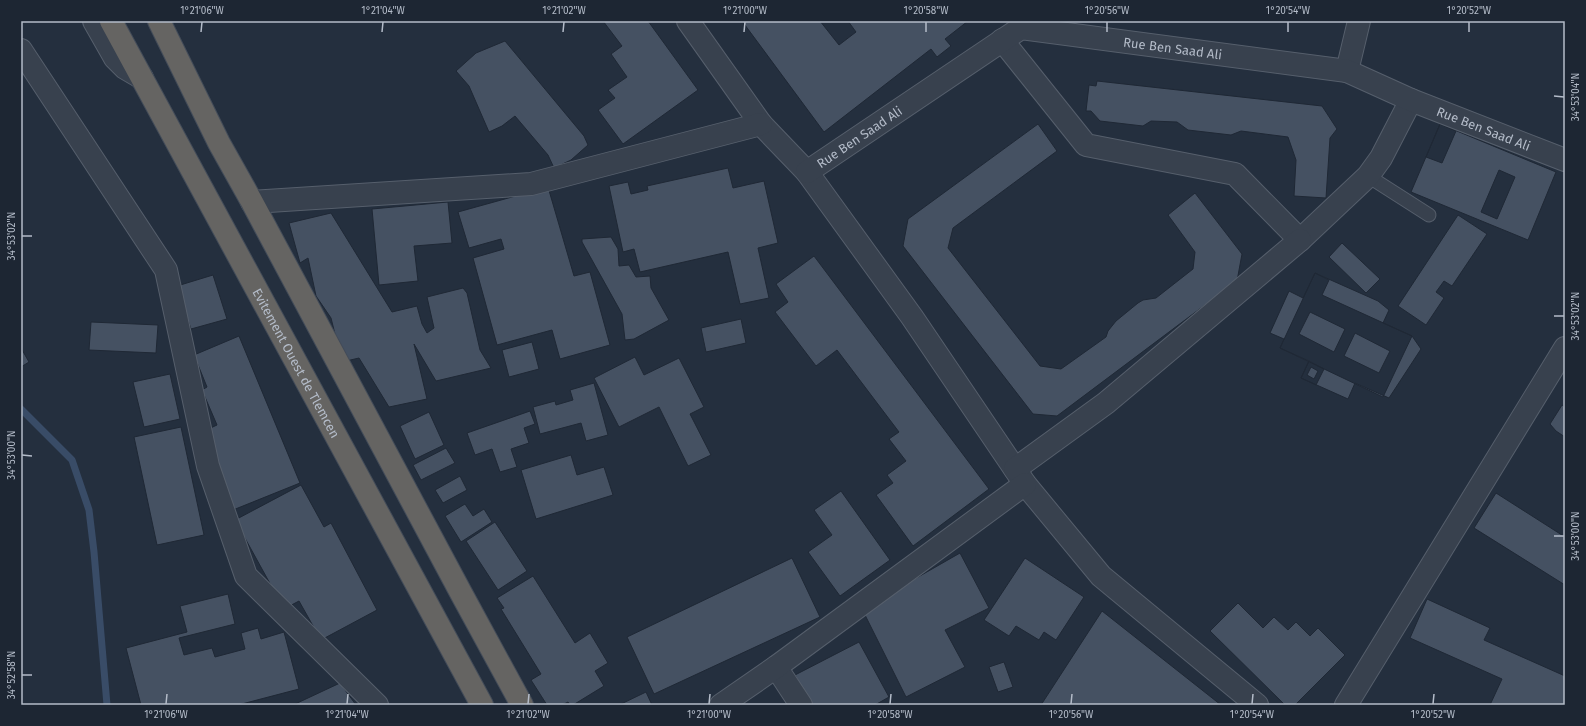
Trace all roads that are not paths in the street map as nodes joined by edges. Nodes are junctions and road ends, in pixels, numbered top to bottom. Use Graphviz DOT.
graph roads {
  1 [pos="94,21"];
  2 [pos="111,21"];
  3 [pos="159,21"];
  4 [pos="688,21"];
  5 [pos="1360,21"];
  6 [pos="1002,40"];
  7 [pos="21,50"];
  8 [pos="1347,71"];
  9 [pos="142,78"];
  10 [pos="1410,100"];
  11 [pos="760,124"];
  12 [pos="1565,160"];
  13 [pos="807,172"];
  14 [pos="1368,176"];
  15 [pos="252,202"];
  16 [pos="1429,216"];
  17 [pos="1300,240"];
  18 [pos="1565,348"];
  19 [pos="1020,476"];
  20 [pos="776,667"];
  21 [pos="377,705"];
  22 [pos="482,705"];
  23 [pos="522,705"];
  24 [pos="721,705"];
  25 [pos="800,705"];
  26 [pos="1257,705"];
  27 [pos="1346,705"];
  1 -- 9 [label="street"];
  2 -- 9 [label="highway, Evitement Ouest de Tlemcen"];
  3 -- 15 [label="highway"];
  4 -- 11 [label="street"];
  5 -- 8 [label="street"];
  6 -- 8 [label="street, Rue Ben Saad Ali"];
  6 -- 13 [label="street, Rue Ben Saad Ali"];
  6 -- 17 [label="street"];
  7 -- 21 [label="street"];
  8 -- 10 [label="street, Rue Ben Saad Ali"];
  9 -- 22 [label="highway, Evitement Ouest de Tlemcen"];
  10 -- 12 [label="street, Rue Ben Saad Ali"];
  10 -- 14 [label="street"];
  11 -- 13 [label="street"];
  11 -- 15 [label="street"];
  13 -- 19 [label="street"];
  14 -- 16 [label="lane"];
  14 -- 17 [label="street"];
  15 -- 23 [label="highway"];
  17 -- 19 [label="street"];
  18 -- 27 [label="street"];
  19 -- 20 [label="street"];
  19 -- 26 [label="street"];
  20 -- 24 [label="street"];
  20 -- 25 [label="street"];
}
